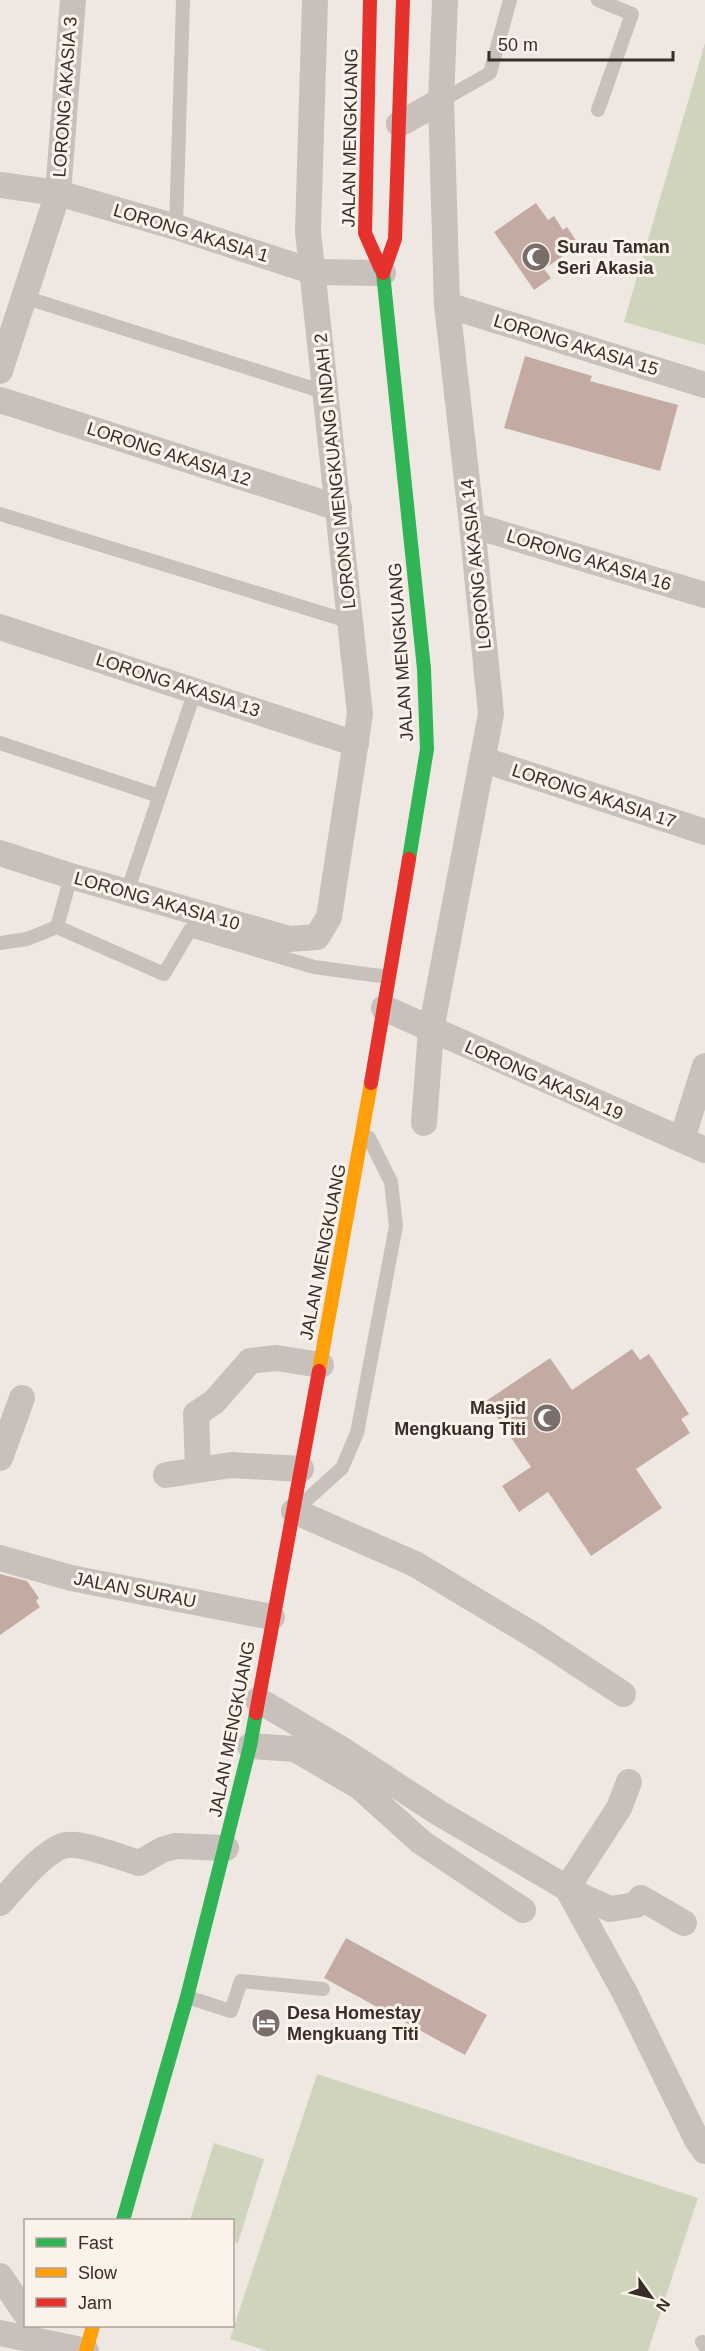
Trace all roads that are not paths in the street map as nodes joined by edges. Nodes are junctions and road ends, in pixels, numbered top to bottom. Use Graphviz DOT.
graph roads {
  1 [pos="73,0"];
  2 [pos="183,0"];
  3 [pos="315,0"];
  4 [pos="370,0"];
  5 [pos="404,0"];
  6 [pos="445,0"];
  7 [pos="510,0"];
  8 [pos="597,0"];
  9 [pos="441,101"];
  10 [pos="598,110"];
  11 [pos="399,124"];
  12 [pos="0,185"];
  13 [pos="58,193"];
  14 [pos="177,227"];
  15 [pos="314,272"];
  16 [pos="383,273"];
  17 [pos="24,297"];
  18 [pos="447,304"];
  19 [pos="0,372"];
  20 [pos="705,385"];
  21 [pos="327,393"];
  22 [pos="0,400"];
  23 [pos="339,508"];
  24 [pos="0,514"];
  25 [pos="472,525"];
  26 [pos="705,595"];
  27 [pos="351,622"];
  28 [pos="0,627"];
  29 [pos="195,690"];
  30 [pos="0,743"];
  31 [pos="356,744"];
  32 [pos="484,760"];
  33 [pos="159,796"];
  34 [pos="705,832"];
  35 [pos="0,852"];
  36 [pos="71,876"];
  37 [pos="126,892"];
  38 [pos="57,927"];
  39 [pos="316,937"];
  40 [pos="0,943"];
  41 [pos="388,977"];
  42 [pos="384,1008"];
  43 [pos="431,1030"];
  44 [pos="705,1066"];
  45 [pos="424,1123"];
  46 [pos="364,1128"];
  47 [pos="682,1139"];
  48 [pos="705,1150"];
  49 [pos="321,1365"];
  50 [pos="21,1398"];
  51 [pos="0,1458"];
  52 [pos="198,1469"];
  53 [pos="301,1469"];
  54 [pos="166,1474"];
  55 [pos="294,1511"];
  56 [pos="0,1558"];
  57 [pos="272,1617"];
  58 [pos="623,1694"];
  59 [pos="258,1700"];
  60 [pos="282,1713"];
  61 [pos="262,1746"];
  62 [pos="629,1782"];
  63 [pos="438,1813"];
  64 [pos="421,1842"];
  65 [pos="226,1848"];
  66 [pos="567,1888"];
  67 [pos="0,1903"];
  68 [pos="523,1910"];
  69 [pos="684,1923"];
  70 [pos="323,1989"];
  71 [pos="187,1997"];
  72 [pos="705,2151"];
  73 [pos="123,2219"];
  74 [pos="0,2276"];
  75 [pos="24,2311"];
  76 [pos="92,2327"];
  77 [pos="0,2332"];
  78 [pos="39,2333"];
  79 [pos="86,2351"];
  1 -- 13 [label="street, LORONG AKASIA 3"];
  2 -- 14 [label="lane"];
  3 -- 15 [label="street, LORONG MENGKUANG INDAH 2"];
  4 -- 16 [label="main road, JALAN MENGKUANG"];
  5 -- 11 [label="main road, JALAN MENGKUANG"];
  6 -- 9 [label="street, LORONG AKASIA 14"];
  7 -- 9 [label="lane"];
  8 -- 10 [label="lane"];
  9 -- 11 [label="street"];
  9 -- 18 [label="street, LORONG AKASIA 14"];
  11 -- 16 [label="main road, JALAN MENGKUANG"];
  12 -- 13 [label="street, LORONG AKASIA 1"];
  13 -- 14 [label="street, LORONG AKASIA 1"];
  13 -- 17 [label="street, LORONG AKASIA 3"];
  14 -- 15 [label="street, LORONG AKASIA 1"];
  15 -- 16 [label="street, LORONG AKASIA 1"];
  15 -- 21 [label="street, LORONG MENGKUANG INDAH 2"];
  16 -- 41 [label="main road, JALAN MENGKUANG"];
  17 -- 19 [label="street, LORONG AKASIA 3"];
  17 -- 21 [label="lane"];
  18 -- 20 [label="street, LORONG AKASIA 15"];
  18 -- 25 [label="street, LORONG AKASIA 14"];
  21 -- 23 [label="street, LORONG MENGKUANG INDAH 2"];
  22 -- 23 [label="street, LORONG AKASIA 12"];
  23 -- 27 [label="street, LORONG MENGKUANG INDAH 2"];
  24 -- 27 [label="lane"];
  25 -- 26 [label="street, LORONG AKASIA 16"];
  25 -- 32 [label="street, LORONG AKASIA 14"];
  27 -- 31 [label="street, LORONG MENGKUANG INDAH 2"];
  28 -- 29 [label="street, LORONG AKASIA 13"];
  29 -- 31 [label="street, LORONG AKASIA 13"];
  29 -- 33 [label="lane"];
  30 -- 33 [label="lane"];
  31 -- 39 [label="street, LORONG MENGKUANG INDAH 2"];
  32 -- 34 [label="street, LORONG AKASIA 17"];
  32 -- 43 [label="street, LORONG AKASIA 14"];
  33 -- 37 [label="lane"];
  35 -- 36 [label="street, LORONG AKASIA 10"];
  36 -- 37 [label="street, LORONG AKASIA 10"];
  36 -- 38 [label="lane"];
  37 -- 39 [label="street, LORONG AKASIA 10"];
  38 -- 40 [label="lane"];
  38 -- 41 [label="lane"];
  41 -- 42 [label="main road, JALAN MENGKUANG"];
  42 -- 43 [label="street, LORONG AKASIA 19"];
  42 -- 46 [label="main road, JALAN MENGKUANG"];
  43 -- 45 [label="street, LORONG AKASIA 14"];
  43 -- 47 [label="street, LORONG AKASIA 19"];
  44 -- 47 [label="street"];
  46 -- 49 [label="main road, JALAN MENGKUANG"];
  46 -- 55 [label="lane"];
  47 -- 48 [label="street, LORONG AKASIA 19"];
  49 -- 52 [label="street"];
  49 -- 53 [label="main road, JALAN MENGKUANG"];
  50 -- 51 [label="street"];
  52 -- 53 [label="street"];
  52 -- 54 [label="street"];
  53 -- 55 [label="main road, JALAN MENGKUANG"];
  55 -- 57 [label="main road, JALAN MENGKUANG"];
  55 -- 58 [label="street"];
  56 -- 57 [label="street, JALAN SURAU"];
  57 -- 59 [label="main road, JALAN MENGKUANG"];
  59 -- 60 [label="street"];
  59 -- 61 [label="main road, JALAN MENGKUANG"];
  60 -- 61 [label="street"];
  60 -- 63 [label="street"];
  61 -- 64 [label="street"];
  61 -- 65 [label="main road, JALAN MENGKUANG"];
  62 -- 66 [label="street"];
  63 -- 64 [label="street"];
  63 -- 66 [label="street"];
  64 -- 68 [label="street"];
  65 -- 67 [label="street"];
  65 -- 71 [label="main road, JALAN MENGKUANG"];
  66 -- 69 [label="street"];
  66 -- 72 [label="street"];
  70 -- 71 [label="lane"];
  71 -- 73 [label="main road, JALAN MENGKUANG"];
  74 -- 75 [label="street"];
  76 -- 79 [label="main road"];
  77 -- 78 [label="street"];
  78 -- 79 [label="street"];
}
